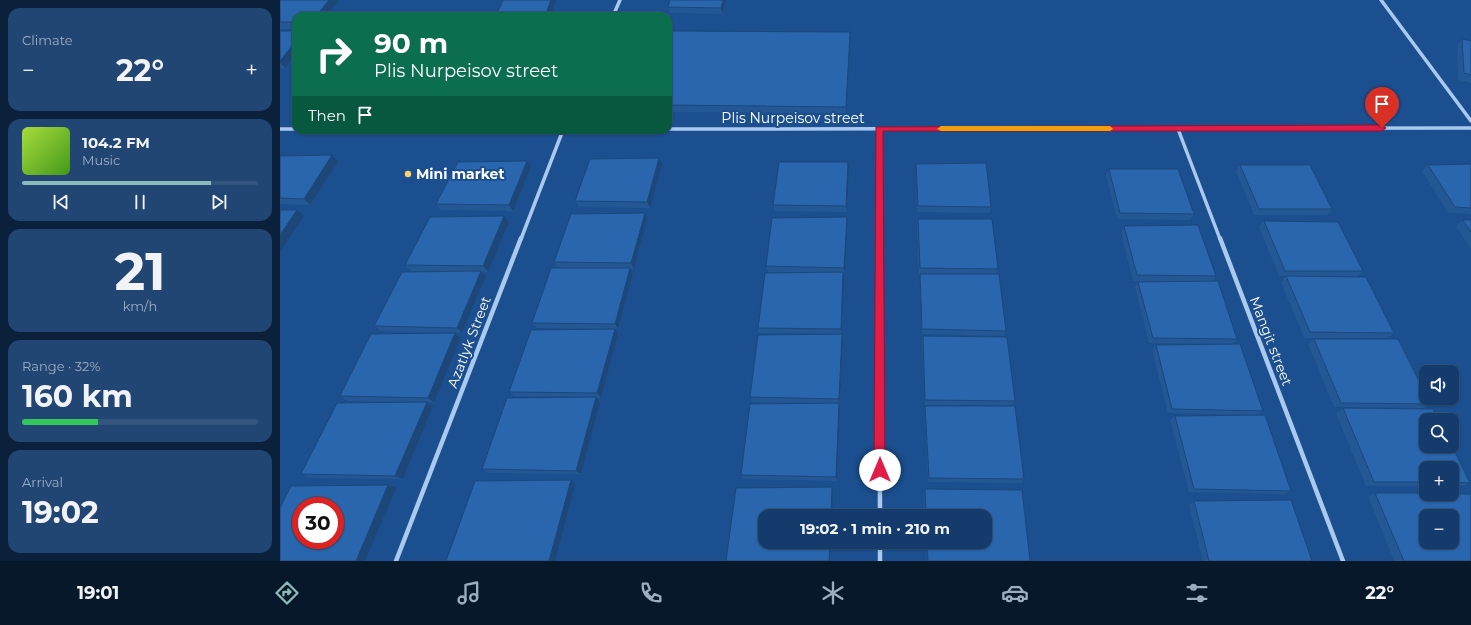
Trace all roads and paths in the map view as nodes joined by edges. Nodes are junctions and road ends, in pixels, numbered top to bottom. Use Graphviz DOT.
graph roads {
  1 [pos="620,0"];
  2 [pos="1380,0"];
  3 [pos="615,12"];
  4 [pos="1471,120"];
  5 [pos="1471,128"];
  6 [pos="280,129"];
  7 [pos="292,129"];
  8 [pos="672,129"];
  9 [pos="879,129"];
  10 [pos="1178,129"];
  11 [pos="561,134"];
  12 [pos="880,509"];
  13 [pos="880,549"];
  14 [pos="396,561"];
  15 [pos="880,561"];
  16 [pos="1343,561"];
  1 -- 3 [label="street"];
  2 -- 4 [label="street"];
  5 -- 10 [label="street, Plis Nurpeisov street"];
  6 -- 7 [label="street"];
  8 -- 9 [label="street, Plis Nurpeisov street"];
  9 -- 10 [label="street, Plis Nurpeisov street"];
  9 -- 12 [label="street"];
  10 -- 16 [label="street, Mangit street"];
  11 -- 14 [label="street, Azatlyk Street"];
  13 -- 15 [label="street"];
}
